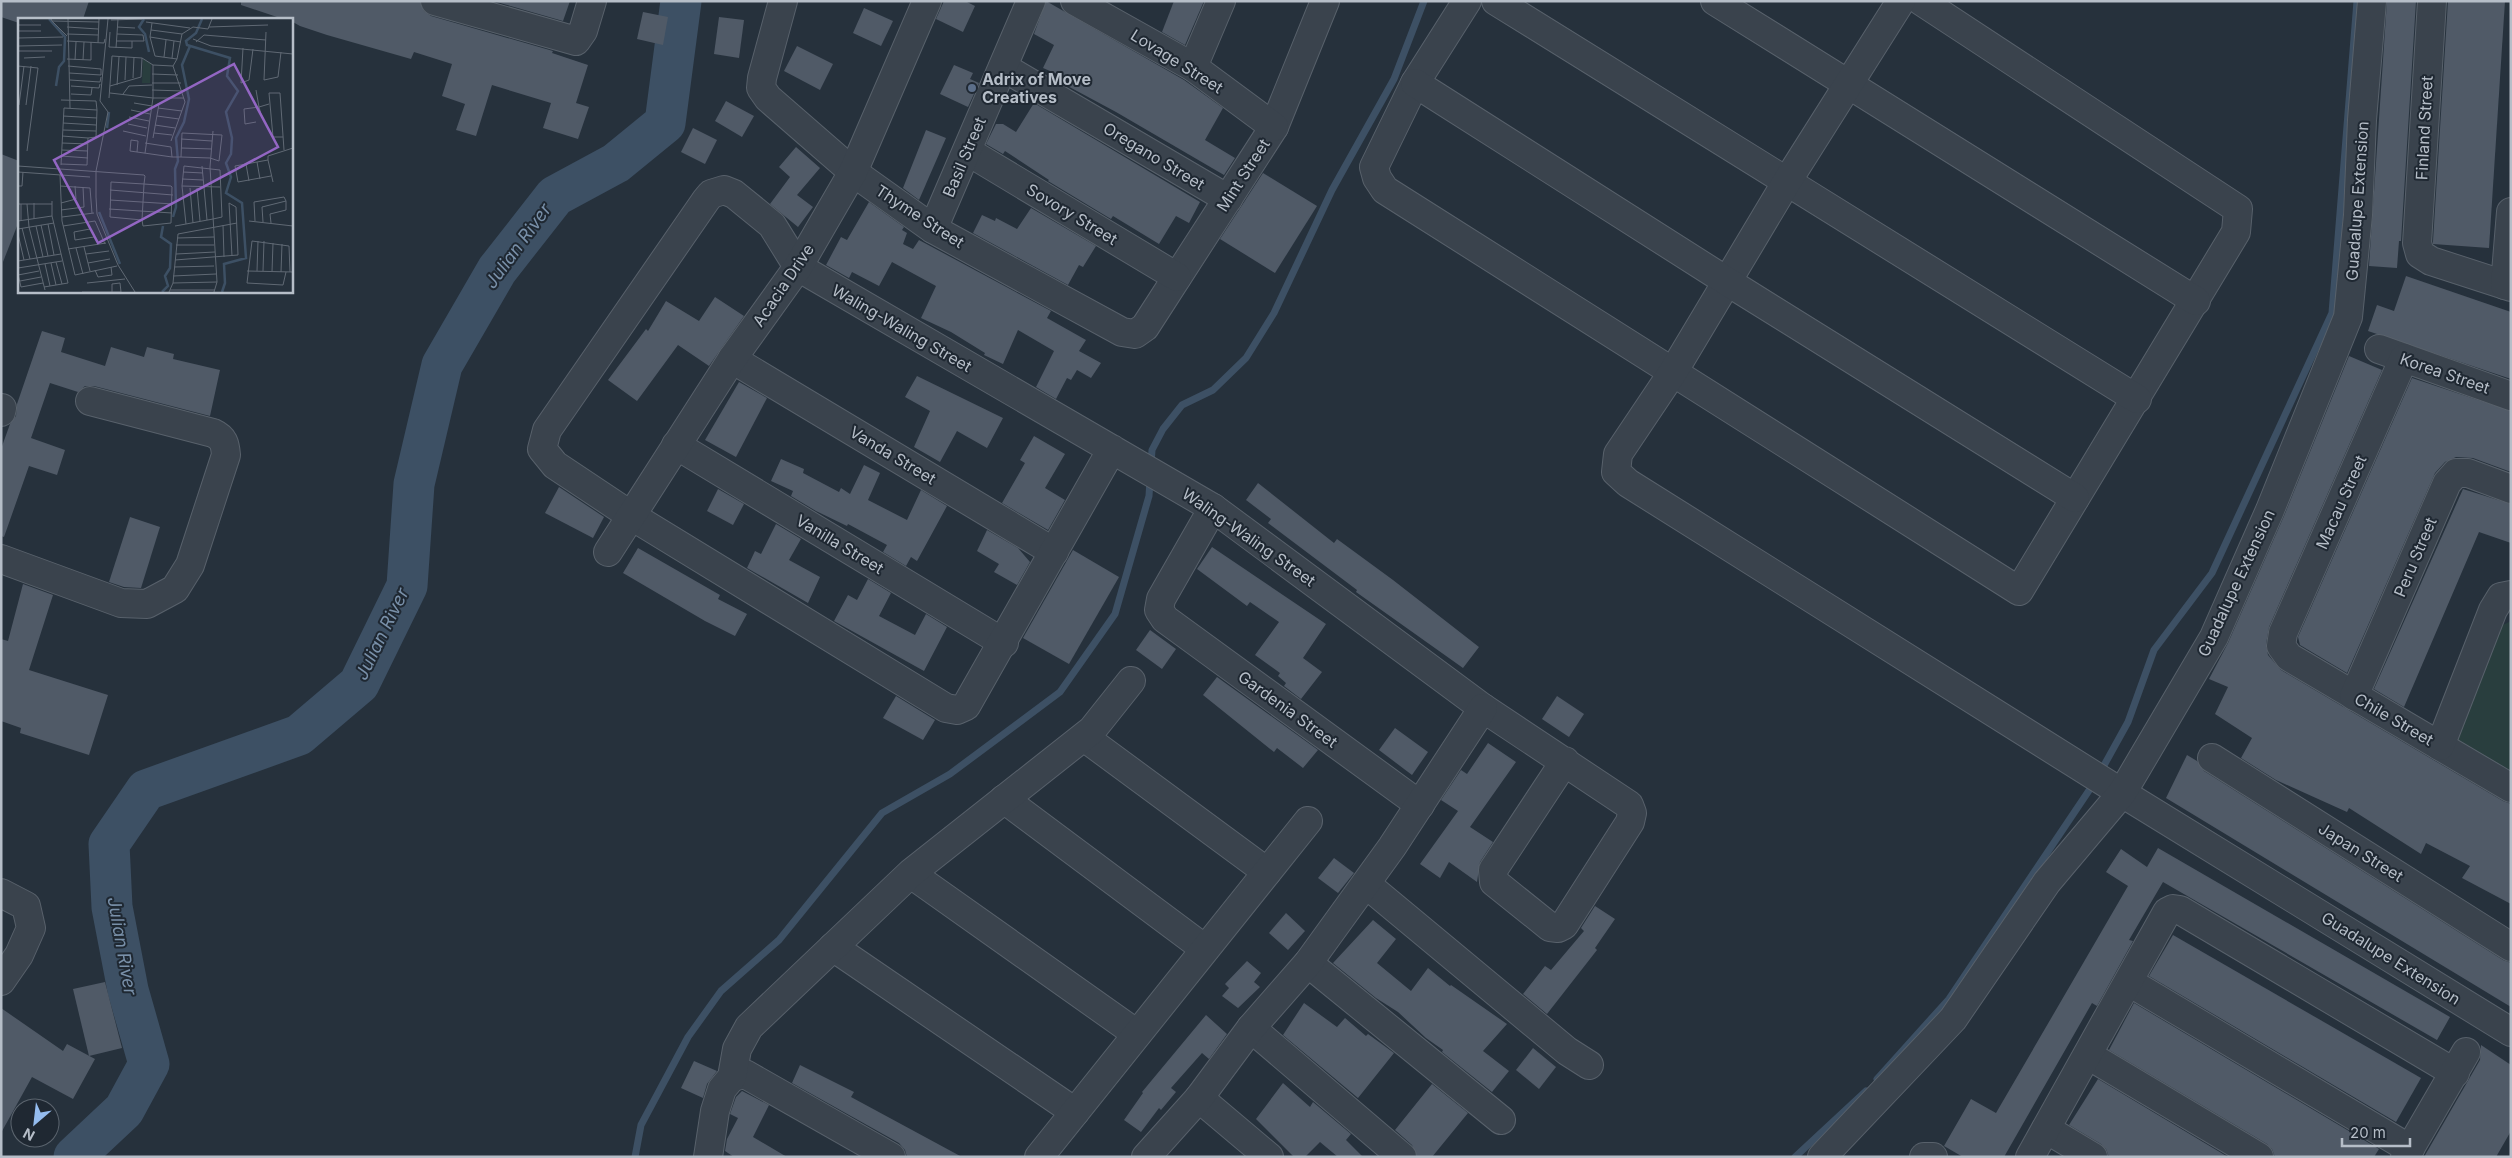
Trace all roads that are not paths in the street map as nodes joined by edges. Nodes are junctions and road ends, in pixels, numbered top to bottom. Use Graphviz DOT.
graph roads {
  1 [pos="592,1"];
  2 [pos="783,1"];
  3 [pos="927,1"];
  4 [pos="1030,1"];
  5 [pos="1075,1"];
  6 [pos="1221,1"];
  7 [pos="1325,1"];
  8 [pos="1467,1"];
  9 [pos="1496,1"];
  10 [pos="1901,1"];
  11 [pos="1921,1"];
  12 [pos="2372,1"];
  13 [pos="2432,1"];
  14 [pos="440,2"];
  15 [pos="1732,6"];
  16 [pos="1121,12"];
  17 [pos="1003,67"];
  18 [pos="1193,67"];
  19 [pos="1415,83"];
  20 [pos="1848,83"];
  21 [pos="1274,127"];
  22 [pos="967,150"];
  23 [pos="853,172"];
  24 [pos="1786,183"];
  25 [pos="1228,199"];
  26 [pos="2511,212"];
  27 [pos="933,229"];
  28 [pos="798,267"];
  29 [pos="1178,277"];
  30 [pos="1728,282"];
  31 [pos="2508,286"];
  32 [pos="2196,301"];
  33 [pos="1135,334"];
  34 [pos="2392,354"];
  35 [pos="732,359"];
  36 [pos="1673,372"];
  37 [pos="2511,396"];
  38 [pos="2137,398"];
  39 [pos="90,401"];
  40 [pos="676,445"];
  41 [pos="1122,455"];
  42 [pos="2511,489"];
  43 [pos="2075,498"];
  44 [pos="1212,508"];
  45 [pos="630,516"];
  46 [pos="608,552"];
  47 [pos="1054,552"];
  48 [pos="1,559"];
  49 [pos="2511,596"];
  50 [pos="1004,643"];
  51 [pos="2281,646"];
  52 [pos="1131,681"];
  53 [pos="2354,696"];
  54 [pos="1484,708"];
  55 [pos="1084,737"];
  56 [pos="2440,746"];
  57 [pos="2212,758"];
  58 [pos="1565,761"];
  59 [pos="2511,788"];
  60 [pos="2122,793"];
  61 [pos="1004,799"];
  62 [pos="1420,805"];
  63 [pos="1308,821"];
  64 [pos="1267,872"];
  65 [pos="911,874"];
  66 [pos="1366,884"];
  67 [pos="1,893"];
  68 [pos="833,947"];
  69 [pos="2511,947"];
  70 [pos="1205,949"];
  71 [pos="1308,963"];
  72 [pos="1,981"];
  73 [pos="2128,982"];
  74 [pos="1250,1028"];
  75 [pos="2511,1032"];
  76 [pos="1137,1034"];
  77 [pos="2088,1055"];
  78 [pos="1589,1065"];
  79 [pos="732,1077"];
  80 [pos="1199,1098"];
  81 [pos="1075,1112"];
  82 [pos="1501,1120"];
  83 [pos="2046,1129"];
  84 [pos="2408,1153"];
  85 [pos="708,1157"];
  86 [pos="891,1157"];
  87 [pos="1039,1157"];
  88 [pos="1146,1157"];
  89 [pos="1269,1157"];
  90 [pos="1402,1157"];
  91 [pos="1822,1157"];
  92 [pos="1924,1157"];
  93 [pos="1934,1157"];
  94 [pos="2030,1157"];
  95 [pos="2094,1157"];
  96 [pos="2259,1157"];
  1 -- 14 [label="street"];
  2 -- 23 [label="street, Thyme Street"];
  3 -- 23 [label="street, Acacia Drive"];
  4 -- 17 [label="street, Basil Street"];
  5 -- 16 [label="street, Lovage Street"];
  6 -- 18 [label="street"];
  7 -- 21 [label="street, Mint Street"];
  8 -- 19 [label="street"];
  9 -- 24 [label="street"];
  10 -- 20 [label="street"];
  11 -- 32 [label="street"];
  12 -- 60 [label="street, Guadalupe Extension"];
  13 -- 31 [label="street, Finland Street"];
  15 -- 20 [label="street"];
  16 -- 18 [label="street, Lovage Street"];
  17 -- 22 [label="street, Basil Street"];
  17 -- 25 [label="street, Oregano Street"];
  18 -- 21 [label="street, Lovage Street"];
  19 -- 30 [label="street"];
  19 -- 36 [label="street"];
  20 -- 24 [label="street"];
  20 -- 32 [label="street"];
  21 -- 25 [label="street, Mint Street"];
  22 -- 27 [label="street, Basil Street"];
  22 -- 29 [label="street, Sovory Street"];
  23 -- 27 [label="street, Thyme Street"];
  23 -- 28 [label="street, Acacia Drive"];
  24 -- 30 [label="street"];
  24 -- 38 [label="street"];
  25 -- 29 [label="street, Mint Street"];
  26 -- 31 [label="street"];
  27 -- 33 [label="street, Thyme Street"];
  28 -- 35 [label="street, Acacia Drive"];
  28 -- 41 [label="street, Waling-Waling Street"];
  28 -- 45 [label="street"];
  29 -- 33 [label="street, Mint Street"];
  30 -- 36 [label="street"];
  30 -- 43 [label="street"];
  32 -- 38 [label="street"];
  34 -- 37 [label="street, Korea Street"];
  34 -- 51 [label="street, Macau Street"];
  35 -- 40 [label="street, Acacia Drive"];
  35 -- 47 [label="street, Vanda Street"];
  36 -- 43 [label="street"];
  36 -- 60 [label="street"];
  38 -- 43 [label="street"];
  39 -- 48 [label="street"];
  40 -- 45 [label="street, Acacia Drive"];
  40 -- 50 [label="street, Vanilla Street"];
  41 -- 44 [label="street, Waling-Waling Street"];
  41 -- 47 [label="street"];
  42 -- 53 [label="street, Peru Street"];
  44 -- 54 [label="street, Waling-Waling Street"];
  44 -- 62 [label="street, Gardenia Street"];
  45 -- 46 [label="street, Acacia Drive"];
  45 -- 50 [label="street"];
  47 -- 50 [label="street"];
  49 -- 56 [label="street"];
  51 -- 53 [label="street, Chile Street"];
  52 -- 55 [label="street"];
  53 -- 56 [label="street, Chile Street"];
  54 -- 58 [label="street, Waling-Waling Street"];
  54 -- 62 [label="street"];
  55 -- 61 [label="street"];
  55 -- 64 [label="street"];
  56 -- 59 [label="street, Chile Street"];
  57 -- 69 [label="street, Japan Street"];
  58 -- 58 [label="street, Waling-Waling Street"];
  60 -- 75 [label="street, Guadalupe Extension"];
  60 -- 91 [label="street"];
  61 -- 65 [label="street"];
  61 -- 70 [label="street"];
  62 -- 66 [label="street"];
  63 -- 64 [label="street"];
  64 -- 70 [label="street"];
  65 -- 68 [label="street"];
  65 -- 76 [label="street"];
  66 -- 71 [label="street"];
  66 -- 78 [label="street"];
  67 -- 72 [label="street"];
  68 -- 79 [label="street"];
  68 -- 81 [label="street"];
  70 -- 76 [label="street"];
  71 -- 74 [label="street"];
  71 -- 82 [label="street"];
  73 -- 77 [label="street"];
  73 -- 84 [label="street"];
  73 -- 84 [label="street"];
  74 -- 80 [label="street"];
  74 -- 90 [label="street"];
  76 -- 81 [label="street"];
  77 -- 83 [label="street"];
  77 -- 96 [label="street"];
  79 -- 85 [label="street"];
  79 -- 86 [label="street"];
  80 -- 88 [label="street"];
  80 -- 89 [label="street"];
  81 -- 87 [label="street"];
  83 -- 94 [label="street"];
  83 -- 95 [label="street"];
  92 -- 93 [label="street"];
}
